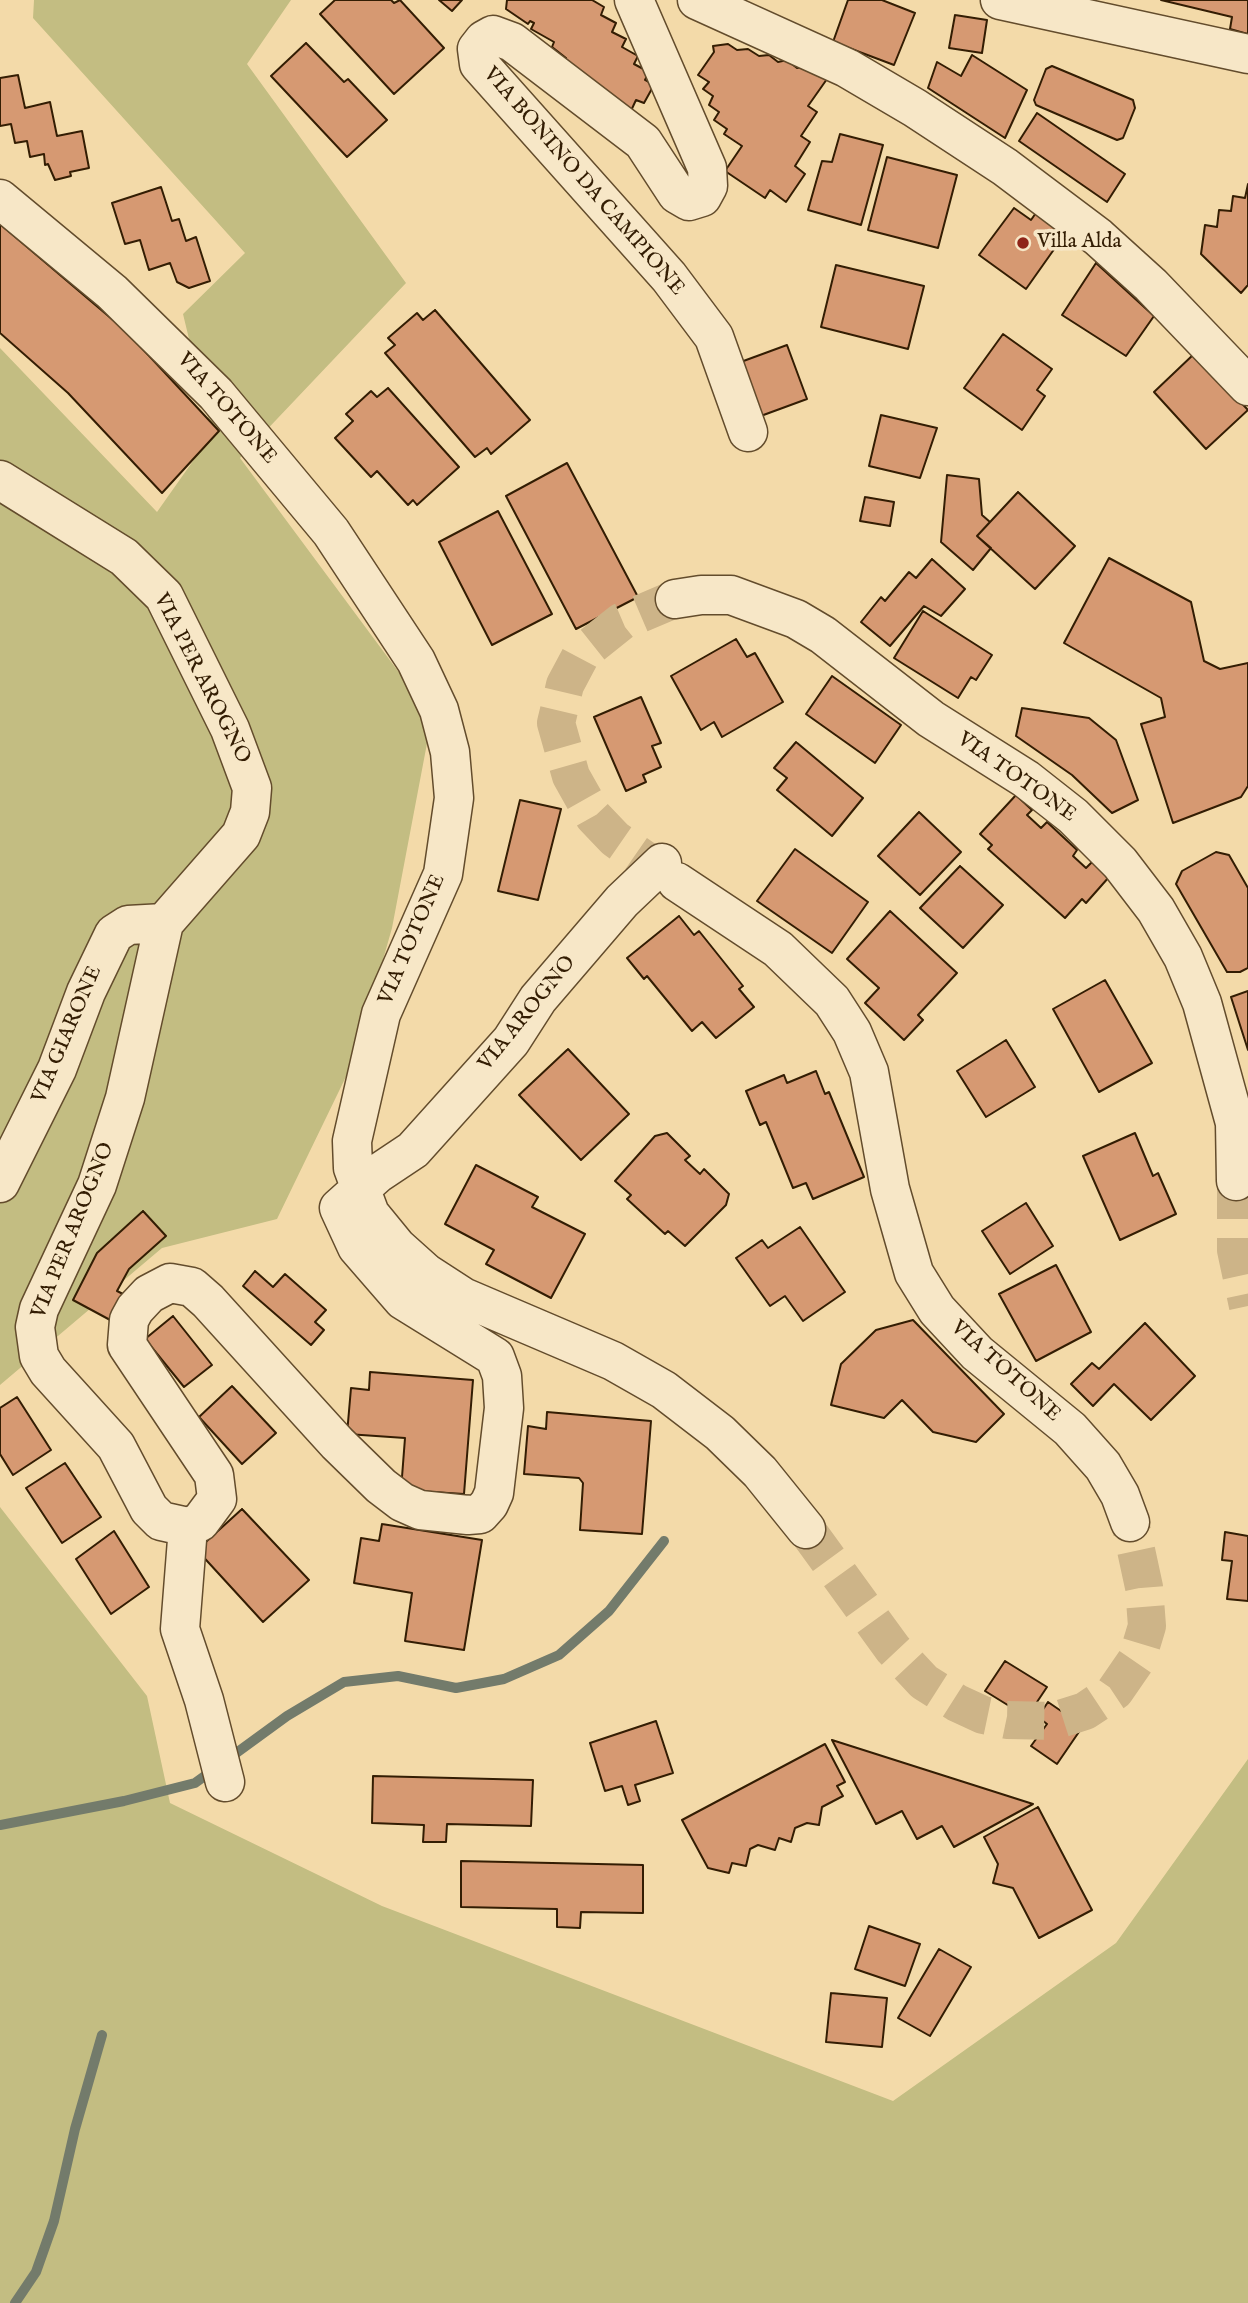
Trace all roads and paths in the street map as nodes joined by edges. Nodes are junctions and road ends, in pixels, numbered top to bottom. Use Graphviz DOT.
graph roads {
  1 [pos="634,0"];
  2 [pos="697,0"];
  3 [pos="1000,0"];
  4 [pos="1248,54"];
  5 [pos="0,199"];
  6 [pos="1248,386"];
  7 [pos="748,432"];
  8 [pos="0,480"];
  9 [pos="675,599"];
  10 [pos="670,872"];
  11 [pos="164,923"];
  12 [pos="1236,1181"];
  13 [pos="0,1183"];
  14 [pos="360,1190"];
  15 [pos="1130,1522"];
  16 [pos="188,1527"];
  17 [pos="806,1529"];
  18 [pos="225,1782"];
  1 -- 7 [label="street, VIA BONINO DA CAMPIONE"];
  2 -- 6 [label="street"];
  3 -- 4 [label="street"];
  5 -- 14 [label="street, VIA TOTONE"];
  8 -- 11 [label="street, VIA PER AROGNO"];
  9 -- 12 [label="street, VIA TOTONE"];
  10 -- 14 [label="street, VIA AROGNO"];
  10 -- 15 [label="street, VIA TOTONE"];
  11 -- 13 [label="street, VIA GIARONE"];
  11 -- 16 [label="street, VIA PER AROGNO"];
  14 -- 16 [label="street"];
  14 -- 17 [label="street, VIA TOTONE"];
  16 -- 18 [label="street"];
}
